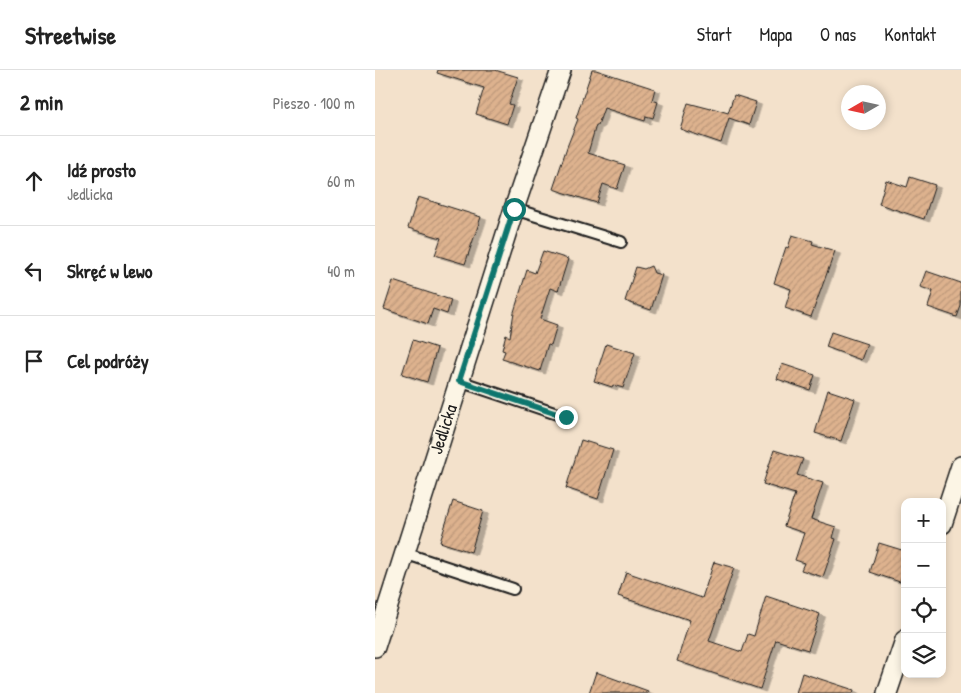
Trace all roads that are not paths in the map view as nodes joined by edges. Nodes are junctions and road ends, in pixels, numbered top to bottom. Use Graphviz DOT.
graph roads {
  1 [pos="561,70"];
  2 [pos="514,209"];
  3 [pos="621,242"];
  4 [pos="459,381"];
  5 [pos="566,417"];
  6 [pos="961,466"];
  7 [pos="946,512"];
  8 [pos="404,553"];
  9 [pos="513,588"];
  10 [pos="375,647"];
  11 [pos="901,652"];
  12 [pos="887,693"];
  1 -- 2 [label="street, Jedlicka"];
  2 -- 3 [label="lane"];
  2 -- 4 [label="street, Jedlicka"];
  4 -- 5 [label="lane"];
  4 -- 8 [label="street, Jedlicka"];
  6 -- 7 [label="street"];
  8 -- 9 [label="lane"];
  8 -- 10 [label="street, Jedlicka"];
  11 -- 12 [label="street"];
}
